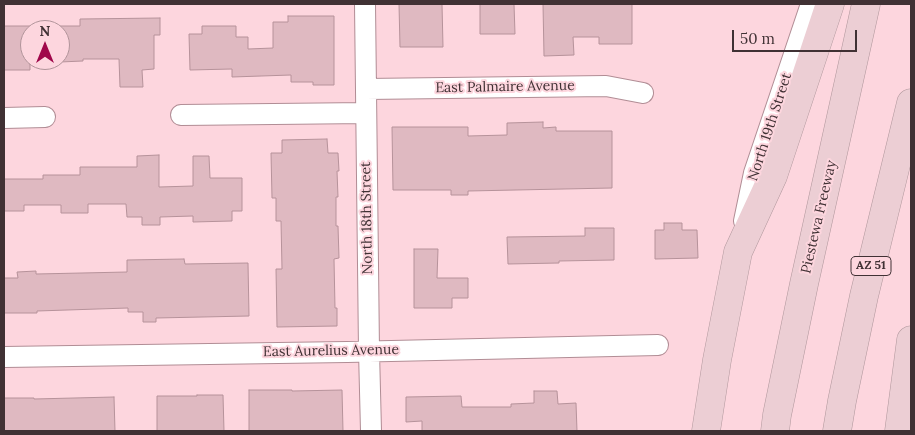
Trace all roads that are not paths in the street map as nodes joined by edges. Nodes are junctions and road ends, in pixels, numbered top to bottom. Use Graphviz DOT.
graph roads {
  1 [pos="365,4"];
  2 [pos="811,4"];
  3 [pos="830,4"];
  4 [pos="866,4"];
  5 [pos="366,89"];
  6 [pos="643,93"];
  7 [pos="911,103"];
  8 [pos="366,113"];
  9 [pos="181,115"];
  10 [pos="45,117"];
  11 [pos="4,118"];
  12 [pos="738,252"];
  13 [pos="911,340"];
  14 [pos="658,345"];
  15 [pos="369,351"];
  16 [pos="4,357"];
  17 [pos="371,431"];
  18 [pos="706,431"];
  19 [pos="775,431"];
  20 [pos="837,431"];
  21 [pos="899,431"];
  1 -- 5 [label="street, North 18th Street"];
  2 -- 12 [label="street, North 19th Street"];
  3 -- 12 [label="highway"];
  4 -- 19 [label="highway, Piestewa Freeway"];
  5 -- 6 [label="street, East Palmaire Avenue"];
  5 -- 8 [label="street, North 18th Street"];
  7 -- 20 [label="highway, AZ 51"];
  8 -- 9 [label="street"];
  8 -- 15 [label="street, North 18th Street"];
  10 -- 11 [label="street"];
  12 -- 18 [label="highway"];
  13 -- 21 [label="highway"];
  14 -- 15 [label="street, East Aurelius Avenue"];
  15 -- 16 [label="street, East Aurelius Avenue"];
  15 -- 17 [label="street, North 18th Street"];
}
